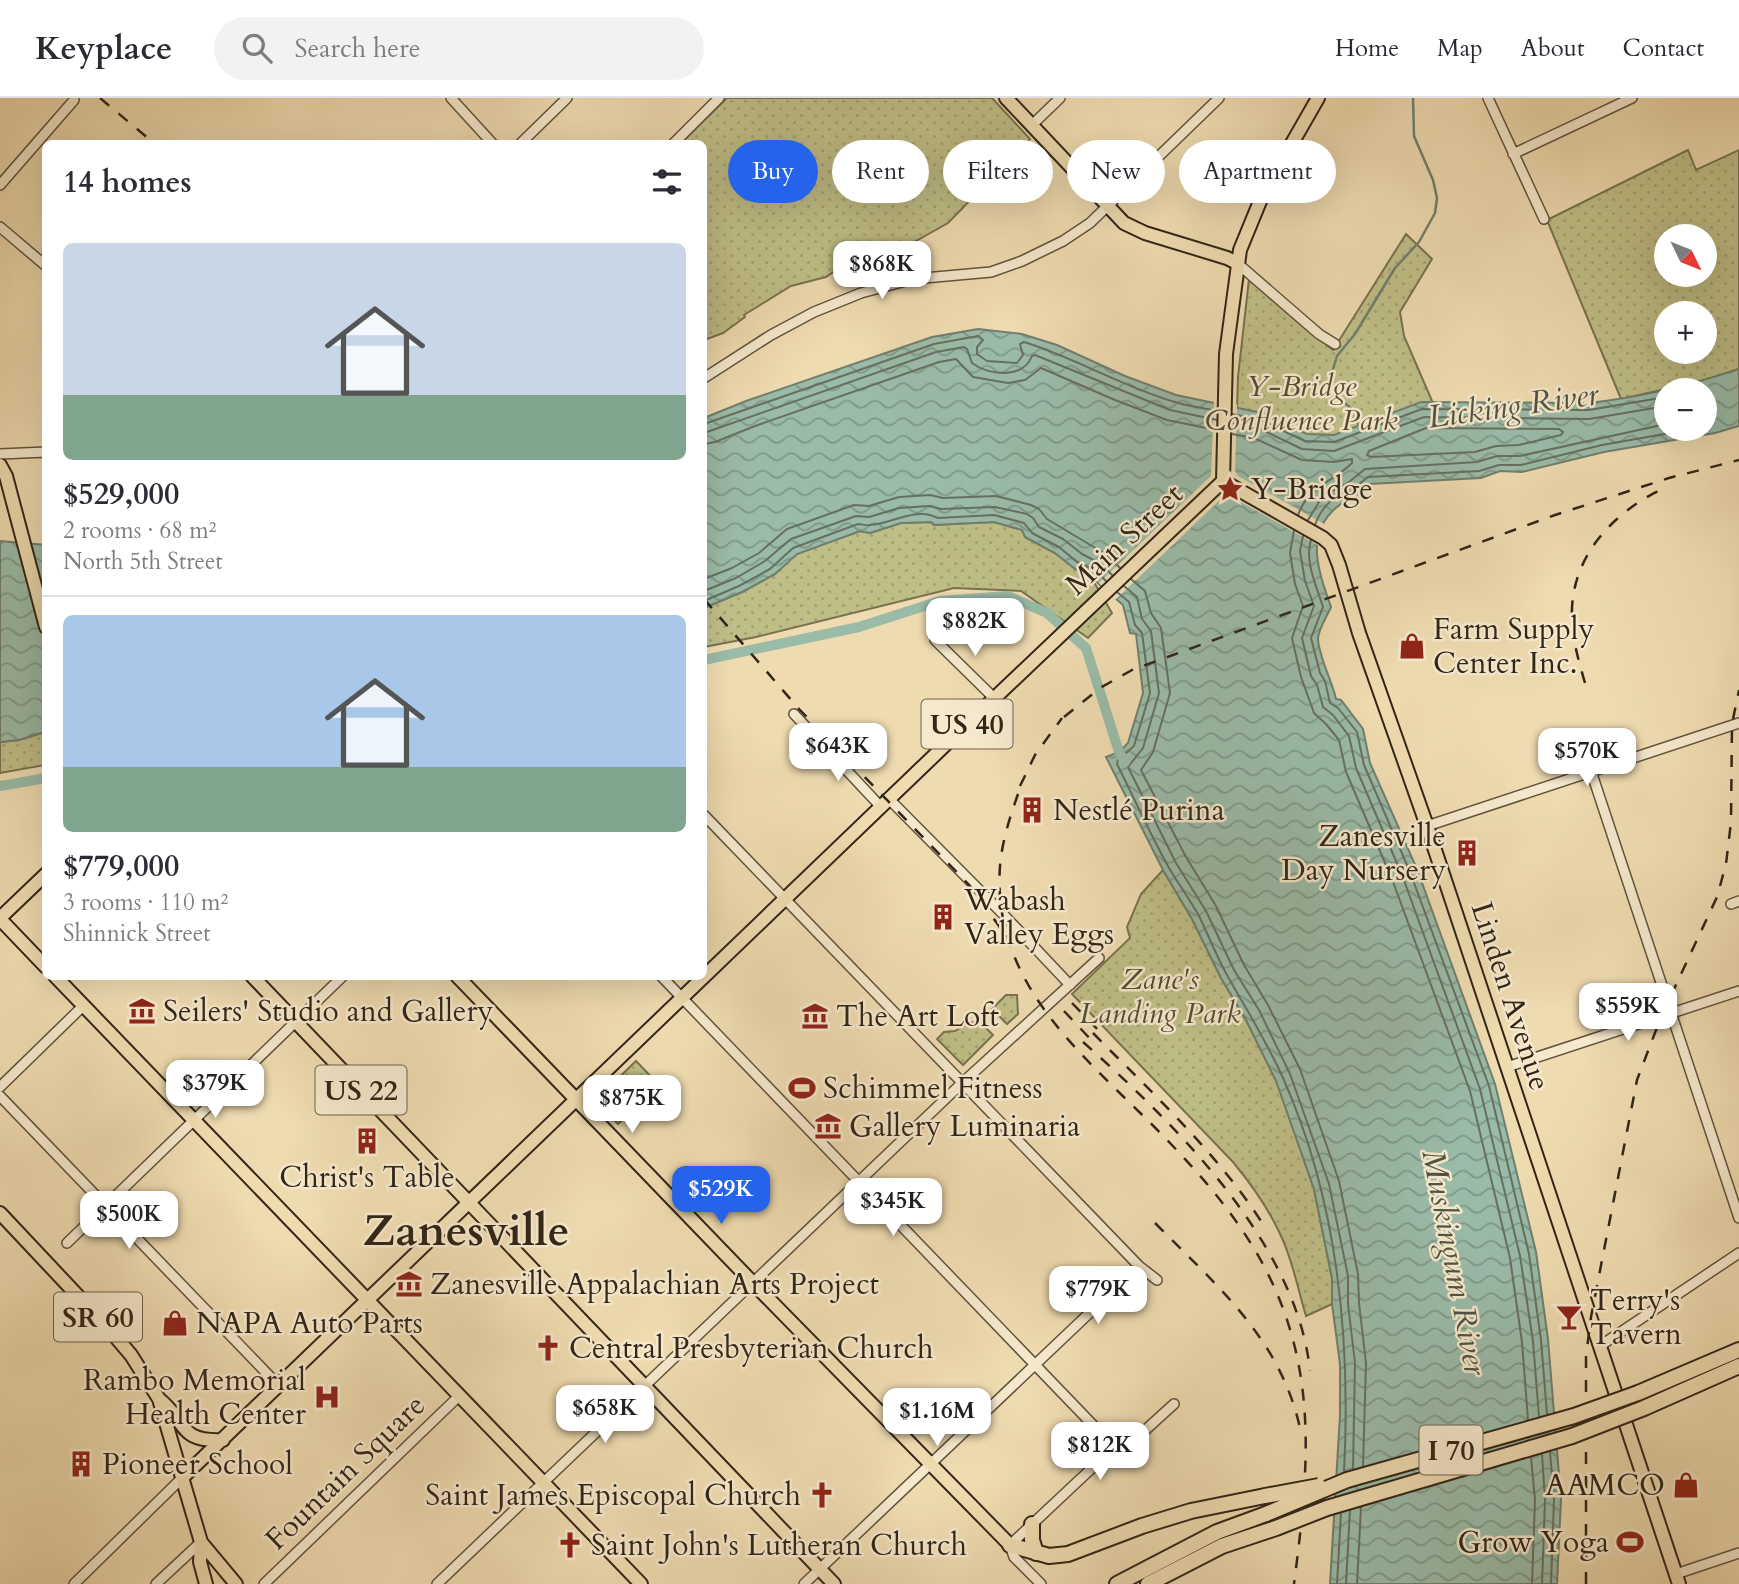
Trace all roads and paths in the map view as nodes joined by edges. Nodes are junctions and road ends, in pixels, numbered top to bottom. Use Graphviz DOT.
graph roads {
  1 [pos="567,98"];
  2 [pos="719,98"];
  3 [pos="1006,98"];
  4 [pos="1060,98"];
  5 [pos="1219,98"];
  6 [pos="1318,98"];
  7 [pos="1488,98"];
  8 [pos="1632,98"];
  9 [pos="74,100"];
  10 [pos="456,100"];
  11 [pos="1032,125"];
  12 [pos="491,140"];
  13 [pos="524,140"];
  14 [pos="677,140"];
  15 [pos="1513,154"];
  16 [pos="0,185"];
  17 [pos="1107,207"];
  18 [pos="1544,219"];
  19 [pos="0,227"];
  20 [pos="42,263"];
  21 [pos="1237,263"];
  22 [pos="1335,344"];
  23 [pos="707,376"];
  24 [pos="42,452"];
  25 [pos="0,454"];
  26 [pos="0,466"];
  27 [pos="1223,481"];
  28 [pos="42,612"];
  29 [pos="935,640"];
  30 [pos="994,698"];
  31 [pos="794,714"];
  32 [pos="1739,723"];
  33 [pos="1591,771"];
  34 [pos="885,803"];
  35 [pos="707,818"];
  36 [pos="1427,826"];
  37 [pos="42,878"];
  38 [pos="785,899"];
  39 [pos="0,919"];
  40 [pos="1099,958"];
  41 [pos="42,963"];
  42 [pos="707,974"];
  43 [pos="59,980"];
  44 [pos="257,980"];
  45 [pos="339,980"];
  46 [pos="461,980"];
  47 [pos="665,980"];
  48 [pos="701,980"];
  49 [pos="1070,985"];
  50 [pos="1739,991"];
  51 [pos="682,998"];
  52 [pos="83,1006"];
  53 [pos="1671,1014"];
  54 [pos="295,1021"];
  55 [pos="1507,1067"];
  56 [pos="961,1084"];
  57 [pos="0,1087"];
  58 [pos="0,1096"];
  59 [pos="576,1100"];
  60 [pos="193,1121"];
  61 [pos="859,1182"];
  62 [pos="470,1202"];
  63 [pos="106,1206"];
  64 [pos="0,1213"];
  65 [pos="1739,1218"];
  66 [pos="67,1243"];
  67 [pos="1739,1253"];
  68 [pos="1139,1266"];
  69 [pos="1157,1280"];
  70 [pos="753,1283"];
  71 [pos="367,1301"];
  72 [pos="1600,1346"];
  73 [pos="1739,1350"];
  74 [pos="1036,1365"];
  75 [pos="1739,1366"];
  76 [pos="279,1386"];
  77 [pos="645,1386"];
  78 [pos="459,1396"];
  79 [pos="159,1399"];
  80 [pos="1174,1404"];
  81 [pos="223,1440"];
  82 [pos="1117,1450"];
  83 [pos="930,1464"];
  84 [pos="183,1478"];
  85 [pos="1347,1480"];
  86 [pos="543,1484"];
  87 [pos="1032,1524"];
  88 [pos="201,1542"];
  89 [pos="1010,1545"];
  90 [pos="1037,1553"];
  91 [pos="1739,1553"];
  92 [pos="820,1569"];
  93 [pos="1677,1579"];
  94 [pos="74,1584"];
  95 [pos="156,1584"];
  96 [pos="206,1584"];
  97 [pos="236,1584"];
  98 [pos="264,1584"];
  99 [pos="437,1584"];
  100 [pos="641,1584"];
  101 [pos="804,1584"];
  102 [pos="834,1584"];
  103 [pos="1041,1584"];
  104 [pos="1117,1584"];
  105 [pos="1148,1584"];
  1 -- 13 [label="street"];
  2 -- 14 [label="street"];
  3 -- 11 [label="main road"];
  4 -- 11 [label="street"];
  5 -- 17 [label="street"];
  6 -- 21 [label="main road"];
  7 -- 15 [label="street"];
  8 -- 15 [label="street"];
  9 -- 16 [label="street"];
  10 -- 12 [label="street"];
  11 -- 17 [label="main road"];
  15 -- 18 [label="street"];
  17 -- 21 [label="main road"];
  17 -- 23 [label="street"];
  19 -- 20 [label="street"];
  21 -- 22 [label="street"];
  21 -- 27 [label="main road"];
  24 -- 25 [label="street"];
  26 -- 28 [label="main road"];
  27 -- 30 [label="main road, Main Street / US 40"];
  27 -- 36 [label="main road, Linden Avenue"];
  29 -- 30 [label="street"];
  30 -- 34 [label="main road, Main Street / US 40"];
  31 -- 34 [label="street"];
  32 -- 33 [label="street"];
  33 -- 36 [label="street"];
  33 -- 53 [label="street"];
  34 -- 38 [label="main road, Main Street / US 40"];
  34 -- 49 [label="street"];
  35 -- 38 [label="street"];
  36 -- 55 [label="main road, Linden Avenue"];
  37 -- 39 [label="main road"];
  38 -- 42 [label="main road, Main Street / US 40"];
  38 -- 56 [label="street"];
  39 -- 41 [label="main road"];
  40 -- 49 [label="street"];
  43 -- 52 [label="main road"];
  44 -- 54 [label="main road, US 22"];
  45 -- 54 [label="street"];
  46 -- 59 [label="main road"];
  47 -- 51 [label="street"];
  48 -- 51 [label="main road, Main Street / US 40"];
  49 -- 56 [label="street"];
  50 -- 53 [label="street"];
  51 -- 59 [label="main road, Main Street / US 40"];
  51 -- 61 [label="street"];
  52 -- 57 [label="street"];
  52 -- 60 [label="main road"];
  53 -- 55 [label="street"];
  53 -- 65 [label="street"];
  54 -- 60 [label="street"];
  54 -- 62 [label="main road, US 22"];
  55 -- 72 [label="main road, Linden Avenue"];
  56 -- 61 [label="street"];
  56 -- 68 [label="street"];
  58 -- 63 [label="street"];
  59 -- 62 [label="main road, Main Street / US 40"];
  59 -- 70 [label="main road"];
  60 -- 63 [label="street"];
  60 -- 71 [label="main road"];
  61 -- 70 [label="street"];
  61 -- 74 [label="street"];
  62 -- 71 [label="main road, Main Street"];
  62 -- 77 [label="main road"];
  63 -- 66 [label="street"];
  63 -- 76 [label="street"];
  64 -- 79 [label="main road, SR 60"];
  67 -- 72 [label="street"];
  68 -- 69 [label="street"];
  68 -- 74 [label="street"];
  70 -- 77 [label="street"];
  70 -- 83 [label="main road"];
  71 -- 76 [label="main road, Main Street"];
  71 -- 78 [label="main road"];
  72 -- 93 [label="main road, Linden Avenue"];
  73 -- 85 [label="highway, I 70, bridge"];
  74 -- 82 [label="street"];
  74 -- 83 [label="street"];
  75 -- 105 [label="highway, I 70, bridge"];
  76 -- 81 [label="main road, Main Street"];
  77 -- 86 [label="street"];
  77 -- 92 [label="main road"];
  78 -- 86 [label="main road"];
  78 -- 98 [label="street, Fountain Square"];
  79 -- 81 [label="main road"];
  79 -- 84 [label="main road, SR 60"];
  80 -- 82 [label="street"];
  81 -- 84 [label="main road, Main Street"];
  82 -- 87 [label="street"];
  83 -- 89 [label="main road"];
  83 -- 92 [label="street"];
  84 -- 88 [label="main road"];
  84 -- 94 [label="street"];
  85 -- 90 [label="highway, bridge"];
  85 -- 104 [label="highway, I 70, bridge"];
  86 -- 99 [label="street"];
  86 -- 100 [label="main road"];
  87 -- 89 [label="street"];
  87 -- 90 [label="highway"];
  88 -- 95 [label="street"];
  88 -- 96 [label="main road"];
  88 -- 97 [label="main road"];
  89 -- 90 [label="highway"];
  89 -- 103 [label="street"];
  91 -- 93 [label="street"];
  92 -- 101 [label="street"];
  92 -- 102 [label="main road"];
}
